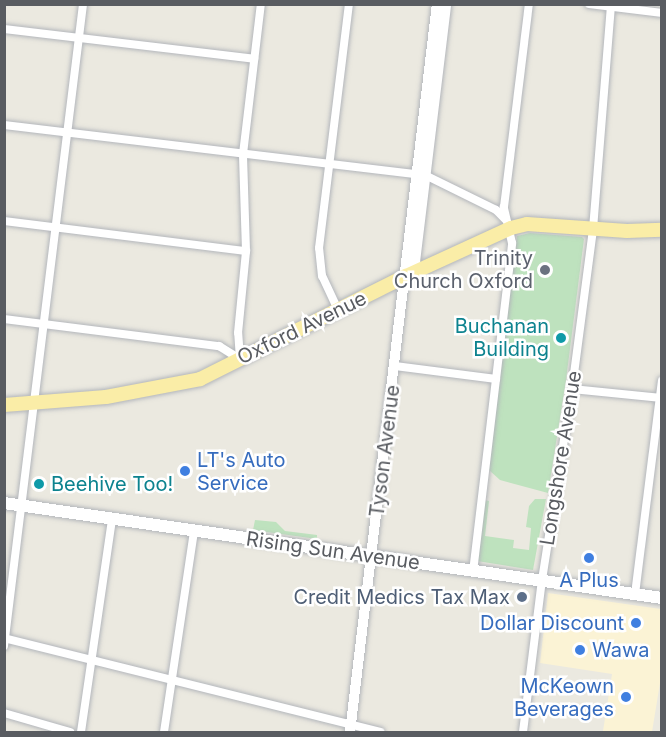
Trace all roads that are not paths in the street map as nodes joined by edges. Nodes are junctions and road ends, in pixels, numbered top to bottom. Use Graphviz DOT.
graph roads {
  1 [pos="82,4"];
  2 [pos="261,4"];
  3 [pos="349,4"];
  4 [pos="437,4"];
  5 [pos="446,4"];
  6 [pos="528,4"];
  7 [pos="589,4"];
  8 [pos="611,6"];
  9 [pos="662,14"];
  10 [pos="4,29"];
  11 [pos="78,38"];
  12 [pos="254,59"];
  13 [pos="432,81"];
  14 [pos="4,125"];
  15 [pos="67,133"];
  16 [pos="243,154"];
  17 [pos="329,164"];
  18 [pos="420,175"];
  19 [pos="4,221"];
  20 [pos="56,227"];
  21 [pos="511,228"];
  22 [pos="593,229"];
  23 [pos="662,231"];
  24 [pos="246,251"];
  25 [pos="406,276"];
  26 [pos="339,312"];
  27 [pos="4,319"];
  28 [pos="44,324"];
  29 [pos="240,359"];
  30 [pos="395,366"];
  31 [pos="496,379"];
  32 [pos="662,381"];
  33 [pos="572,389"];
  34 [pos="660,398"];
  35 [pos="34,403"];
  36 [pos="4,405"];
  37 [pos="4,502"];
  38 [pos="22,505"];
  39 [pos="112,519"];
  40 [pos="194,531"];
  41 [pos="372,557"];
  42 [pos="473,572"];
  43 [pos="542,580"];
  44 [pos="635,594"];
  45 [pos="662,598"];
  46 [pos="5,641"];
  47 [pos="93,660"];
  48 [pos="172,681"];
  49 [pos="4,713"];
  50 [pos="350,729"];
  51 [pos="70,732"];
  52 [pos="81,732"];
  53 [pos="164,732"];
  54 [pos="380,732"];
  55 [pos="523,732"];
  1 -- 11 [label="street"];
  2 -- 12 [label="street"];
  3 -- 17 [label="street"];
  4 -- 13 [label="street, Tyson Avenue"];
  5 -- 13 [label="street, Tyson Avenue"];
  6 -- 21 [label="street"];
  7 -- 8 [label="street"];
  8 -- 9 [label="street"];
  8 -- 22 [label="street, Longshore Avenue"];
  10 -- 11 [label="street"];
  11 -- 12 [label="street"];
  11 -- 15 [label="street"];
  12 -- 16 [label="street"];
  13 -- 18 [label="street, Tyson Avenue"];
  14 -- 15 [label="street"];
  15 -- 16 [label="street"];
  15 -- 20 [label="street"];
  16 -- 17 [label="street"];
  16 -- 24 [label="street"];
  17 -- 18 [label="street"];
  17 -- 26 [label="street"];
  18 -- 21 [label="street"];
  18 -- 25 [label="street, Tyson Avenue"];
  19 -- 20 [label="street"];
  20 -- 24 [label="street"];
  20 -- 28 [label="street"];
  21 -- 22 [label="main road, Oxford Avenue"];
  21 -- 25 [label="main road, Oxford Avenue"];
  21 -- 31 [label="street"];
  22 -- 23 [label="main road, Oxford Avenue"];
  22 -- 33 [label="street, Longshore Avenue"];
  24 -- 29 [label="street"];
  25 -- 26 [label="main road, Oxford Avenue"];
  25 -- 30 [label="street, Tyson Avenue"];
  26 -- 29 [label="main road, Oxford Avenue"];
  27 -- 28 [label="street"];
  28 -- 29 [label="street"];
  28 -- 35 [label="street"];
  29 -- 35 [label="main road, Oxford Avenue"];
  30 -- 31 [label="street"];
  30 -- 41 [label="street, Tyson Avenue"];
  31 -- 42 [label="street"];
  32 -- 34 [label="street"];
  33 -- 34 [label="street"];
  33 -- 43 [label="street, Longshore Avenue"];
  34 -- 44 [label="street"];
  35 -- 36 [label="main road, Oxford Avenue"];
  35 -- 38 [label="street"];
  37 -- 38 [label="main road, Rising Sun Avenue"];
  38 -- 39 [label="main road, Rising Sun Avenue"];
  38 -- 46 [label="street"];
  39 -- 40 [label="main road, Rising Sun Avenue"];
  39 -- 47 [label="street"];
  40 -- 41 [label="main road, Rising Sun Avenue"];
  40 -- 48 [label="street"];
  41 -- 42 [label="main road, Rising Sun Avenue"];
  41 -- 50 [label="street, Tyson Avenue"];
  42 -- 43 [label="main road, Rising Sun Avenue"];
  43 -- 44 [label="main road, Rising Sun Avenue"];
  43 -- 55 [label="street, Longshore Avenue"];
  44 -- 45 [label="main road, Rising Sun Avenue"];
  46 -- 47 [label="street"];
  47 -- 48 [label="street"];
  47 -- 52 [label="street"];
  48 -- 50 [label="street"];
  48 -- 53 [label="street"];
  49 -- 51 [label="street"];
  50 -- 54 [label="street"];
}
